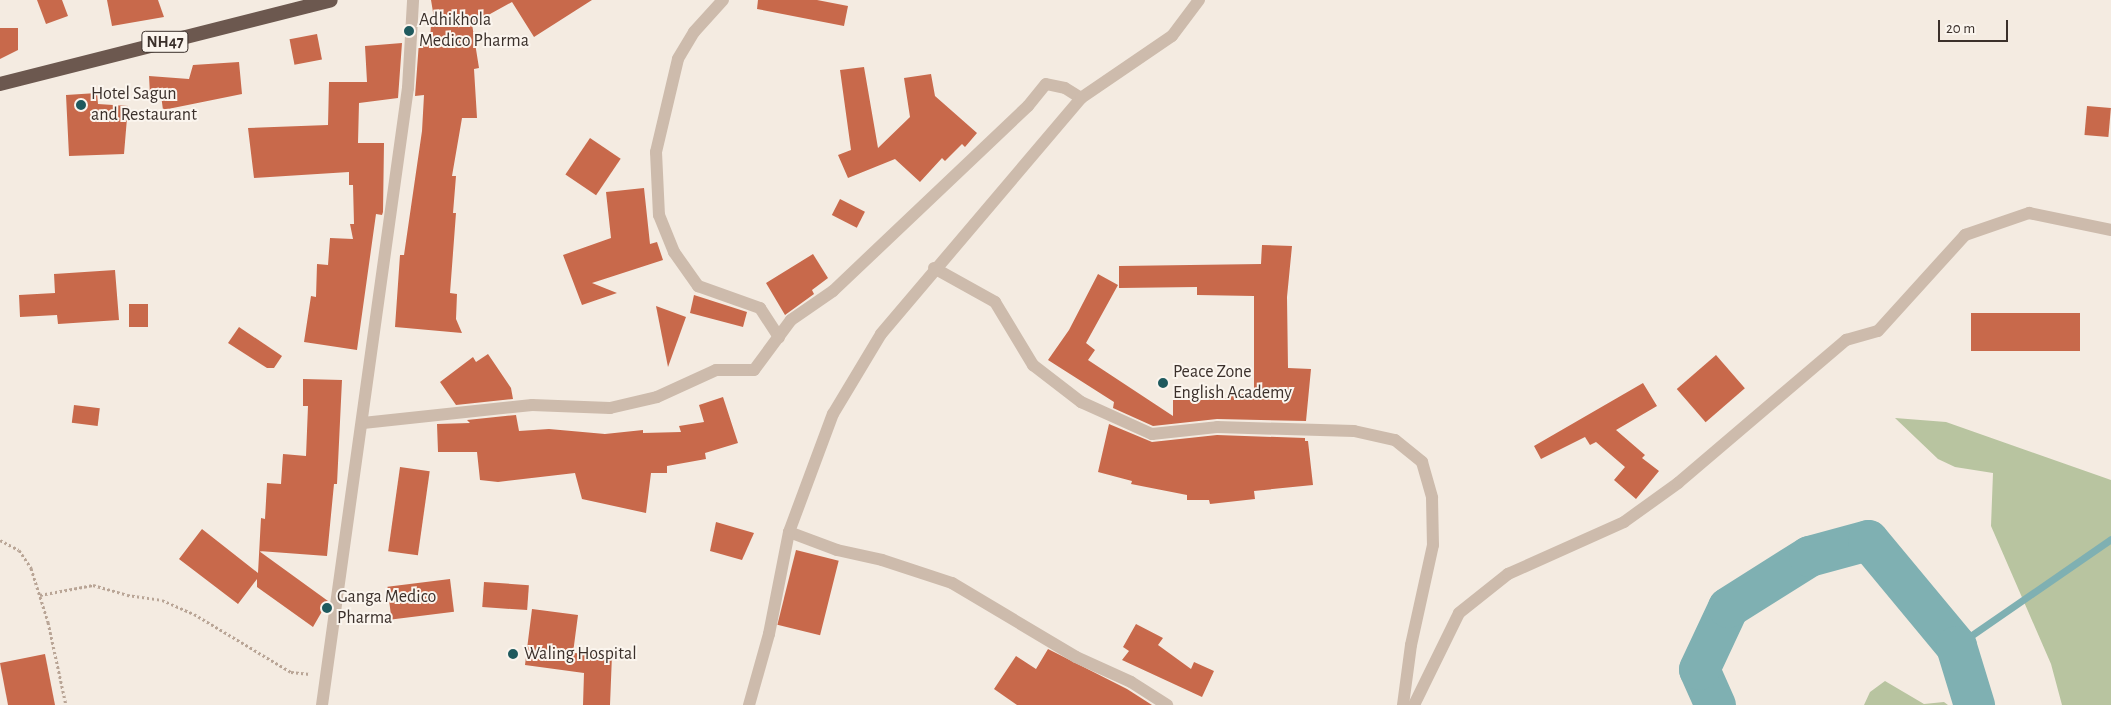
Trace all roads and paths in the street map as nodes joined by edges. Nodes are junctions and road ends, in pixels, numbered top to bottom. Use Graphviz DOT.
graph roads {
  1 [pos="330,0"];
  2 [pos="413,0"];
  3 [pos="723,0"];
  4 [pos="1198,0"];
  5 [pos="0,84"];
  6 [pos="1081,98"];
  7 [pos="2111,230"];
  8 [pos="934,268"];
  9 [pos="778,337"];
  10 [pos="363,423"];
  11 [pos="789,532"];
  12 [pos="0,540"];
  13 [pos="40,595"];
  14 [pos="327,675"];
  15 [pos="66,705"];
  16 [pos="322,705"];
  17 [pos="749,705"];
  18 [pos="1167,705"];
  19 [pos="1403,705"];
  20 [pos="1414,705"];
  1 -- 5 [label="highway, NH47"];
  2 -- 10 [label="street"];
  3 -- 9 [label="street"];
  4 -- 6 [label="street"];
  6 -- 8 [label="street"];
  6 -- 9 [label="street"];
  7 -- 20 [label="street"];
  8 -- 11 [label="street"];
  8 -- 19 [label="street"];
  9 -- 10 [label="street"];
  10 -- 14 [label="street"];
  11 -- 17 [label="street"];
  11 -- 18 [label="street"];
  12 -- 13 [label="path"];
  13 -- 14 [label="path"];
  13 -- 15 [label="path"];
  14 -- 16 [label="street"];
}
